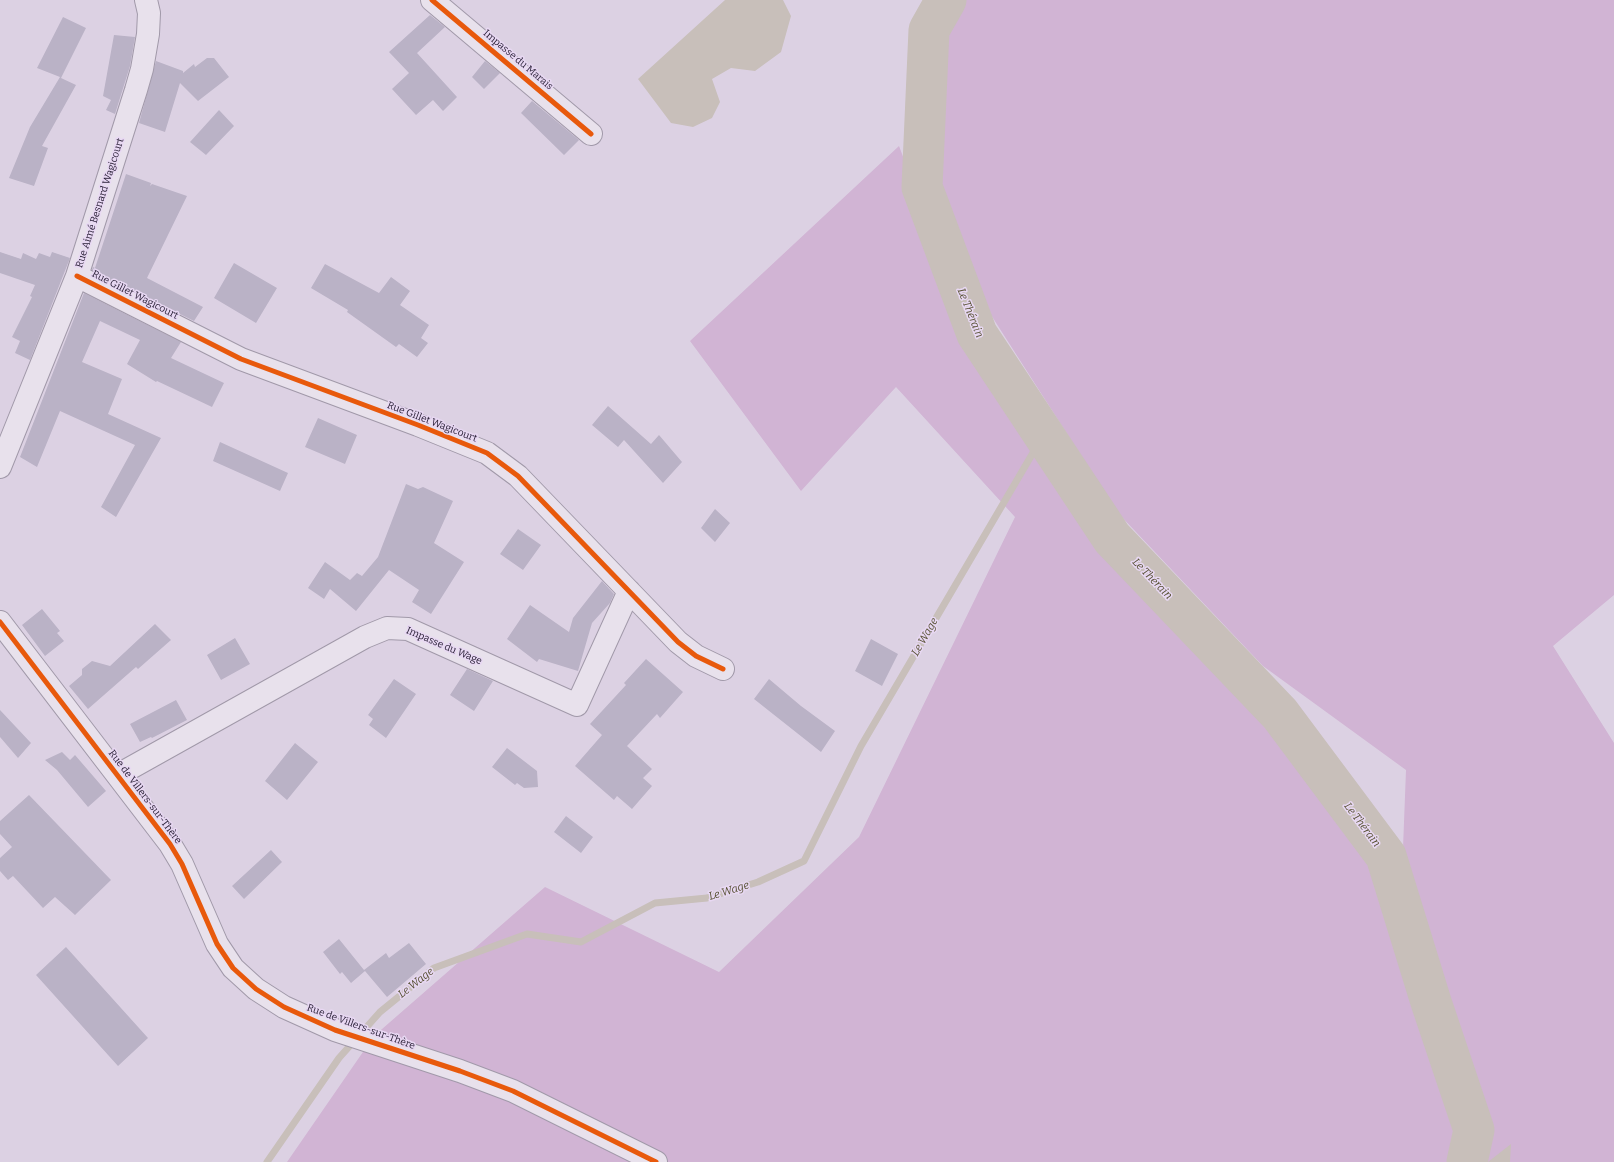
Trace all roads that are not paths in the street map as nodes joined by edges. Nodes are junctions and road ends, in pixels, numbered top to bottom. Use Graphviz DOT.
graph roads {
  1 [pos="146,0"];
  2 [pos="432,0"];
  3 [pos="592,134"];
  4 [pos="77,276"];
  5 [pos="0,467"];
  6 [pos="629,591"];
  7 [pos="0,622"];
  8 [pos="723,670"];
  9 [pos="118,775"];
  10 [pos="656,1162"];
  1 -- 4 [label="street, Rue Aimé Besnard Wagicourt"];
  2 -- 3 [label="street, Impasse du Marais"];
  4 -- 5 [label="street, Rue Aimé Besnard Wagicourt"];
  4 -- 6 [label="street, Rue Gillet Wagicourt"];
  6 -- 8 [label="street, Rue Gillet Wagicourt"];
  6 -- 9 [label="street, Impasse du Wage"];
  7 -- 9 [label="street, Rue de Villers-sur-Thère"];
  9 -- 10 [label="street, Rue de Villers-sur-Thère"];
}
